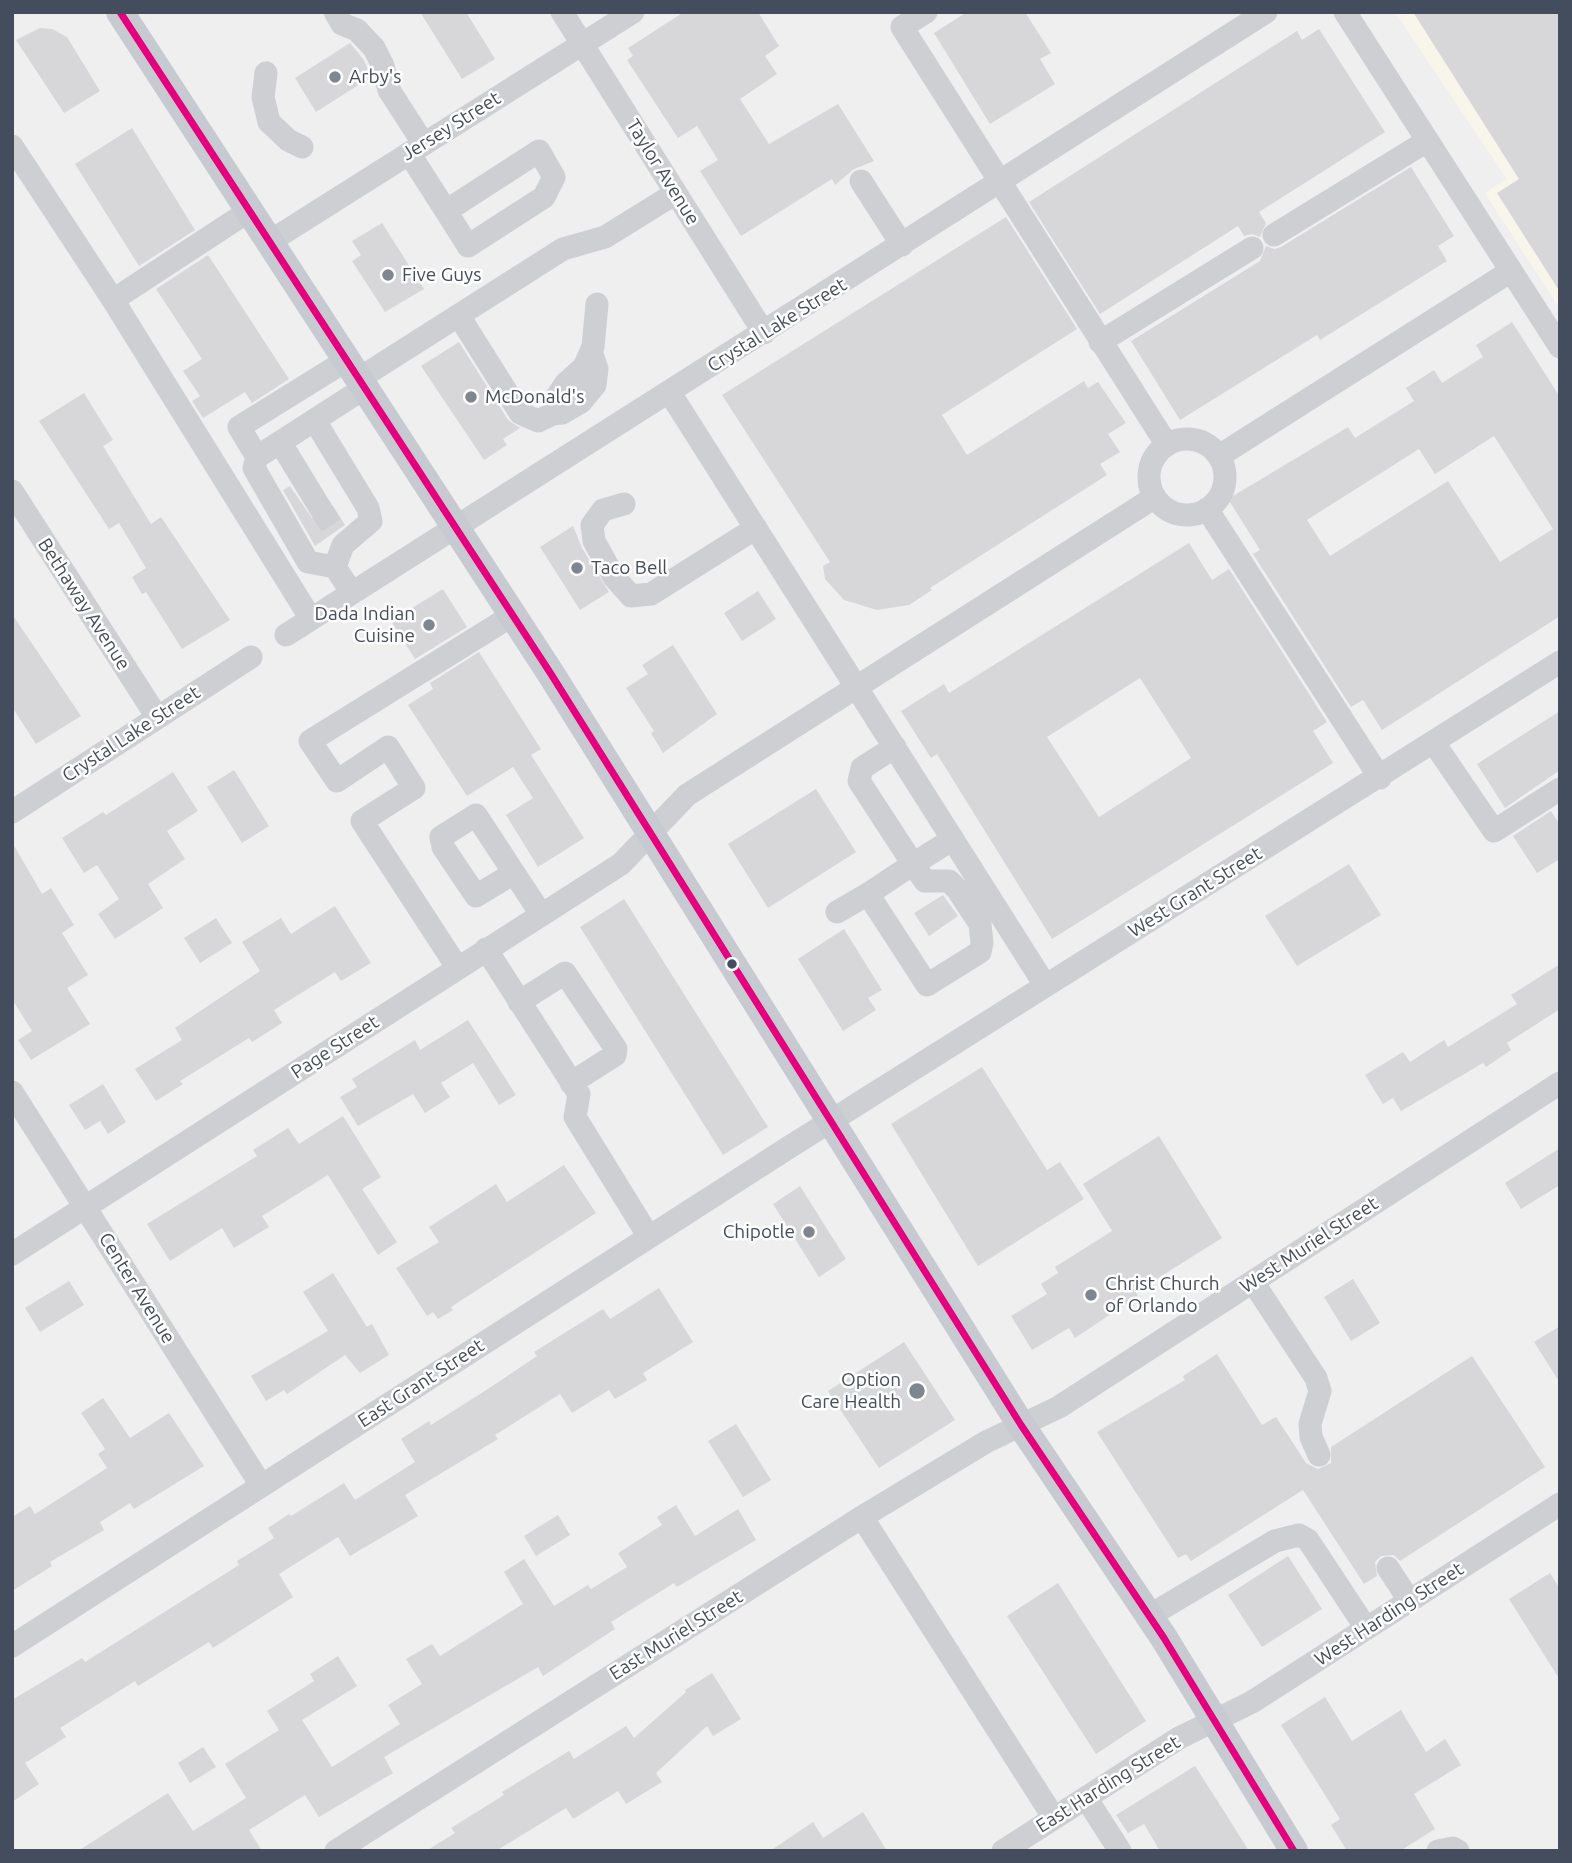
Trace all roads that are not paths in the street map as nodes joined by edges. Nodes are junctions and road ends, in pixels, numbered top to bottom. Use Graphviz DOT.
graph roads {
  1 [pos="120,12"];
  2 [pos="562,12"];
  3 [pos="633,12"];
  4 [pos="926,12"];
  5 [pos="1266,12"];
  6 [pos="1345,12"];
  7 [pos="339,18"];
  8 [pos="583,44"];
  9 [pos="265,73"];
  10 [pos="1427,141"];
  11 [pos="12,146"];
  12 [pos="302,146"];
  13 [pos="416,148"];
  14 [pos="861,181"];
  15 [pos="999,183"];
  16 [pos="676,193"];
  17 [pos="249,211"];
  18 [pos="446,211"];
  19 [pos="1274,235"];
  20 [pos="269,242"];
  21 [pos="902,245"];
  22 [pos="1252,248"];
  23 [pos="1511,271"];
  24 [pos="113,300"];
  25 [pos="597,304"];
  26 [pos="459,316"];
  27 [pos="764,333"];
  28 [pos="1100,342"];
  29 [pos="1560,347"];
  30 [pos="358,375"];
  31 [pos="670,393"];
  32 [pos="314,421"];
  33 [pos="280,442"];
  34 [pos="1167,445"];
  35 [pos="1219,456"];
  36 [pos="257,457"];
  37 [pos="12,491"];
  38 [pos="1154,497"];
  39 [pos="624,503"];
  40 [pos="319,506"];
  41 [pos="1207,509"];
  42 [pos="456,528"];
  43 [pos="755,528"];
  44 [pos="335,567"];
  45 [pos="352,593"];
  46 [pos="513,615"];
  47 [pos="311,619"];
  48 [pos="286,635"];
  49 [pos="251,657"];
  50 [pos="1560,662"];
  51 [pos="856,687"];
  52 [pos="157,718"];
  53 [pos="1434,743"];
  54 [pos="895,747"];
  55 [pos="1380,778"];
  56 [pos="1560,789"];
  57 [pos="12,812"];
  58 [pos="650,831"];
  59 [pos="953,839"];
  60 [pos="913,864"];
  61 [pos="514,873"];
  62 [pos="868,894"];
  63 [pos="838,912"];
  64 [pos="541,914"];
  65 [pos="486,949"];
  66 [pos="457,967"];
  67 [pos="1045,985"];
  68 [pos="519,1002"];
  69 [pos="571,1083"];
  70 [pos="1560,1083"];
  71 [pos="12,1092"];
  72 [pos="830,1121"];
  73 [pos="86,1207"];
  74 [pos="649,1237"];
  75 [pos="12,1254"];
  76 [pos="1253,1282"];
  77 [pos="1021,1425"];
  78 [pos="1319,1455"];
  79 [pos="261,1485"];
  80 [pos="1560,1504"];
  81 [pos="862,1517"];
  82 [pos="1388,1568"];
  83 [pos="1409,1600"];
  84 [pos="1149,1616"];
  85 [pos="1366,1628"];
  86 [pos="12,1646"];
  87 [pos="1215,1720"];
  88 [pos="1086,1798"];
  89 [pos="1054,1818"];
  90 [pos="336,1851"];
  91 [pos="1003,1851"];
  92 [pos="1119,1851"];
  93 [pos="1294,1851"];
  94 [pos="1438,1851"];
  95 [pos="1458,1851"];
  1 -- 17 [label="main road"];
  2 -- 8 [label="street, Taylor Avenue"];
  3 -- 8 [label="street, Jersey Street"];
  4 -- 15 [label="street"];
  5 -- 15 [label="street, Crystal Lake Street"];
  6 -- 10 [label="street"];
  7 -- 13 [label="street"];
  8 -- 13 [label="street, Jersey Street"];
  8 -- 16 [label="street, Taylor Avenue"];
  9 -- 12 [label="street"];
  10 -- 19 [label="street"];
  10 -- 23 [label="street"];
  11 -- 24 [label="street"];
  13 -- 18 [label="street"];
  13 -- 20 [label="street, Jersey Street"];
  14 -- 21 [label="street"];
  15 -- 21 [label="street, Crystal Lake Street"];
  15 -- 28 [label="street"];
  16 -- 26 [label="street"];
  16 -- 27 [label="street, Taylor Avenue"];
  17 -- 20 [label="main road"];
  17 -- 24 [label="street"];
  18 -- 18 [label="street"];
  20 -- 30 [label="main road"];
  21 -- 27 [label="street, Crystal Lake Street"];
  22 -- 28 [label="street"];
  23 -- 29 [label="street"];
  23 -- 35 [label="street"];
  24 -- 47 [label="street"];
  25 -- 26 [label="street"];
  26 -- 30 [label="street"];
  27 -- 31 [label="street, Crystal Lake Street"];
  28 -- 34 [label="street"];
  30 -- 32 [label="street"];
  30 -- 36 [label="street"];
  30 -- 42 [label="main road"];
  31 -- 42 [label="street, Crystal Lake Street"];
  31 -- 43 [label="street"];
  32 -- 33 [label="street"];
  32 -- 44 [label="street"];
  33 -- 36 [label="street"];
  33 -- 40 [label="street"];
  34 -- 35 [label="street"];
  34 -- 38 [label="street"];
  35 -- 41 [label="street"];
  36 -- 44 [label="street"];
  37 -- 52 [label="street, Bethaway Avenue"];
  38 -- 41 [label="street"];
  38 -- 51 [label="street, Page Street"];
  39 -- 43 [label="street"];
  41 -- 55 [label="street"];
  42 -- 45 [label="street, Crystal Lake Street"];
  42 -- 46 [label="main road"];
  43 -- 51 [label="street"];
  44 -- 45 [label="street"];
  45 -- 47 [label="street, Crystal Lake Street"];
  46 -- 58 [label="main road"];
  46 -- 66 [label="street"];
  47 -- 48 [label="street, Crystal Lake Street"];
  49 -- 52 [label="street, Crystal Lake Street"];
  50 -- 53 [label="street, West Grant Street"];
  51 -- 54 [label="street"];
  51 -- 58 [label="street, Page Street"];
  52 -- 57 [label="street, Crystal Lake Street"];
  53 -- 55 [label="street, West Grant Street"];
  53 -- 56 [label="street"];
  54 -- 59 [label="street"];
  54 -- 60 [label="street"];
  55 -- 67 [label="street, West Grant Street"];
  58 -- 64 [label="street, Page Street"];
  58 -- 72 [label="main road"];
  59 -- 60 [label="street"];
  59 -- 67 [label="street"];
  60 -- 62 [label="street"];
  60 -- 62 [label="street"];
  61 -- 61 [label="street"];
  61 -- 64 [label="street"];
  62 -- 63 [label="street"];
  64 -- 65 [label="street, Page Street"];
  65 -- 66 [label="street, Page Street"];
  65 -- 68 [label="street"];
  66 -- 73 [label="street, Page Street"];
  67 -- 72 [label="street, West Grant Street"];
  68 -- 69 [label="street"];
  68 -- 69 [label="street"];
  69 -- 74 [label="street"];
  70 -- 76 [label="street, West Muriel Street"];
  71 -- 73 [label="street, Center Avenue"];
  72 -- 74 [label="street, East Grant Street"];
  72 -- 77 [label="main road"];
  73 -- 75 [label="street, Page Street"];
  73 -- 79 [label="street, Center Avenue"];
  74 -- 79 [label="street, East Grant Street"];
  76 -- 77 [label="street, West Muriel Street"];
  76 -- 78 [label="street"];
  77 -- 81 [label="street, East Muriel Street"];
  77 -- 84 [label="main road"];
  79 -- 86 [label="street, East Grant Street"];
  80 -- 83 [label="street, West Harding Street"];
  81 -- 89 [label="street"];
  81 -- 90 [label="street, East Muriel Street"];
  82 -- 83 [label="street"];
  83 -- 85 [label="street, West Harding Street"];
  84 -- 85 [label="street"];
  84 -- 87 [label="main road"];
  85 -- 87 [label="street, West Harding Street"];
  87 -- 88 [label="street, East Harding Street"];
  87 -- 93 [label="main road"];
  88 -- 89 [label="street, East Harding Street"];
  88 -- 92 [label="street"];
  89 -- 91 [label="street, East Harding Street"];
  94 -- 95 [label="street"];
}
